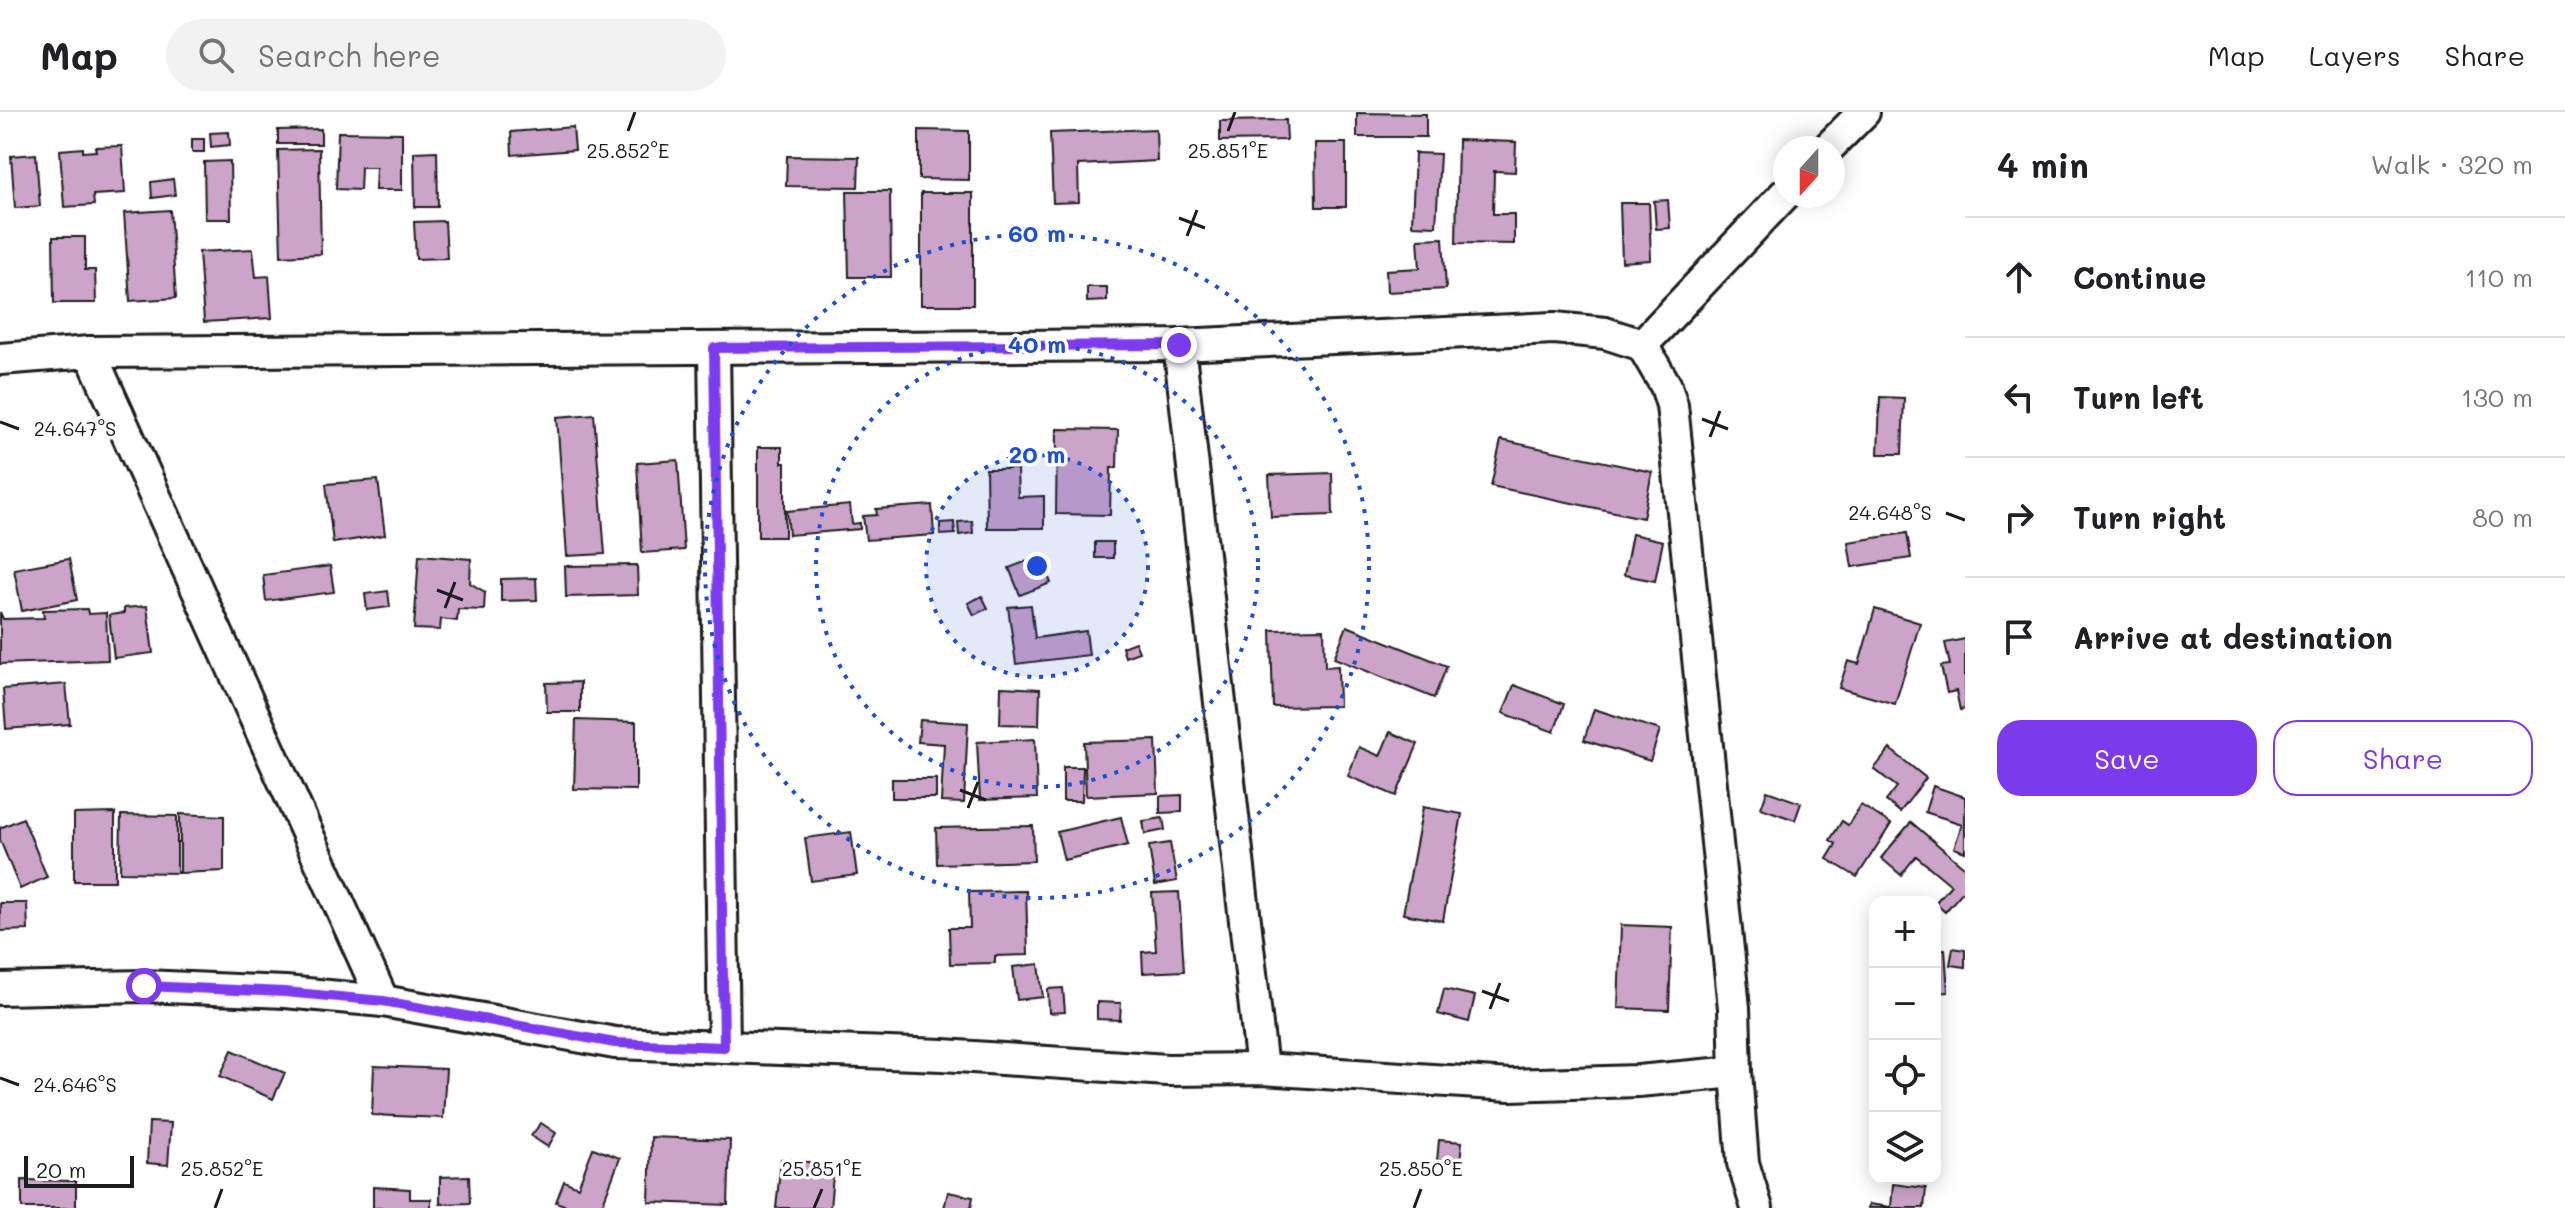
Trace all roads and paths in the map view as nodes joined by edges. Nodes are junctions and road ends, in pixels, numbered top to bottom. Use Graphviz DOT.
graph roads {
  1 [pos="1864,112"];
  2 [pos="1840,136"];
  3 [pos="1773,207"];
  4 [pos="1179,345"];
  5 [pos="1642,345"];
  6 [pos="714,348"];
  7 [pos="90,352"];
  8 [pos="0,359"];
  9 [pos="0,989"];
  10 [pos="383,1001"];
  11 [pos="724,1047"];
  12 [pos="1262,1069"];
  13 [pos="1736,1072"];
  14 [pos="1757,1208"];
  1 -- 2 [label="street"];
  3 -- 5 [label="street"];
  4 -- 5 [label="street"];
  4 -- 6 [label="street"];
  4 -- 12 [label="street"];
  5 -- 13 [label="street"];
  6 -- 7 [label="street"];
  6 -- 11 [label="street"];
  7 -- 8 [label="street"];
  7 -- 10 [label="street"];
  9 -- 10 [label="street"];
  10 -- 11 [label="street"];
  11 -- 12 [label="street"];
  12 -- 13 [label="street"];
  13 -- 14 [label="street"];
}
